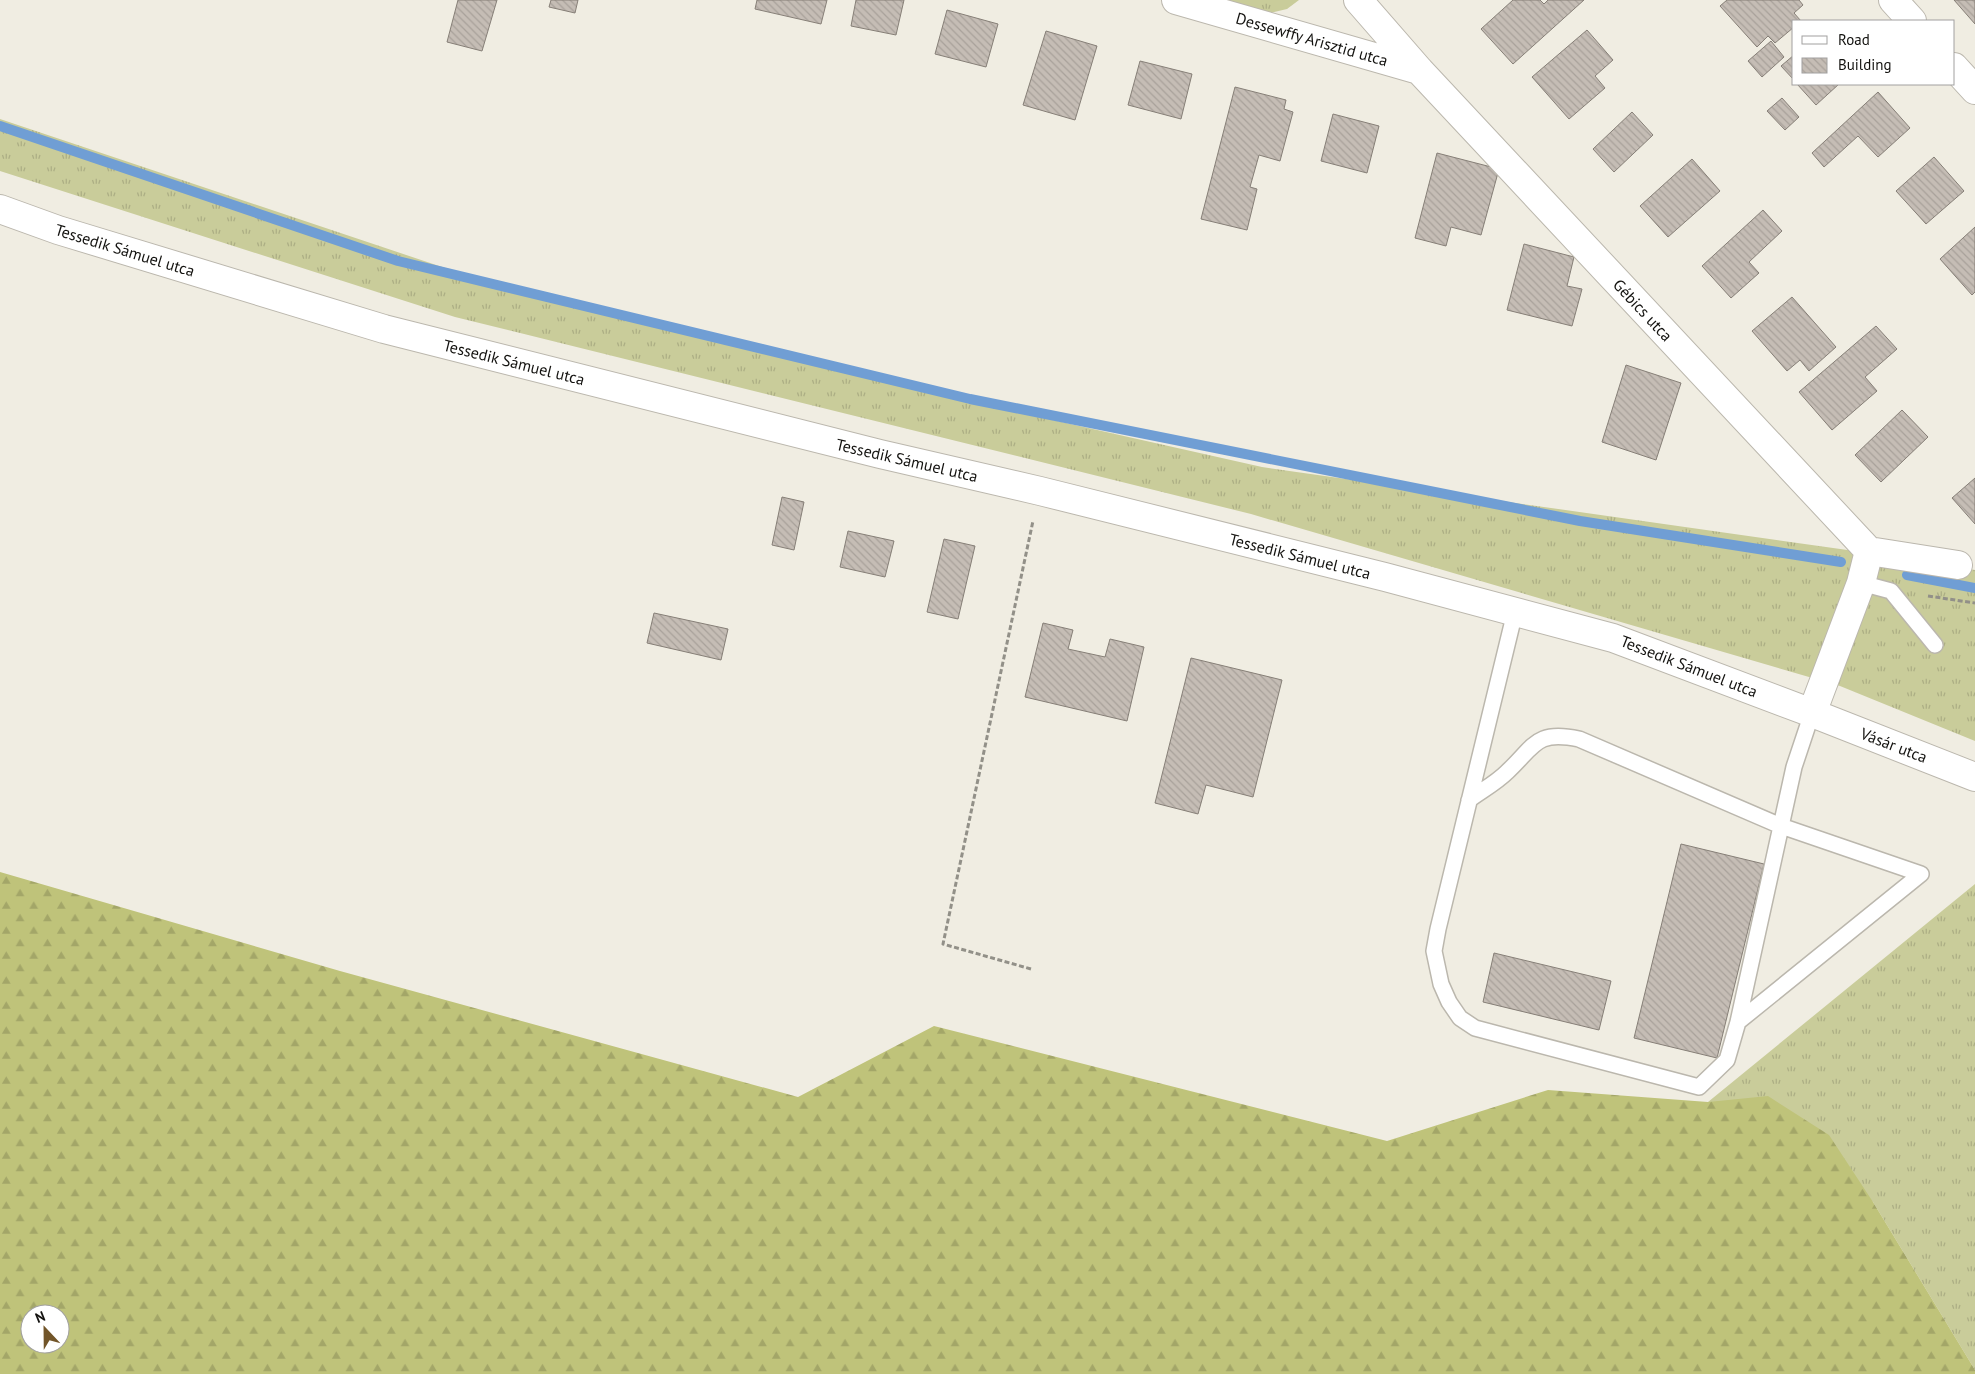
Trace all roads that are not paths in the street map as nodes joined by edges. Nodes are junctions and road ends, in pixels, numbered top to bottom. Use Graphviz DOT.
graph roads {
  1 [pos="1176,0"];
  2 [pos="1358,0"];
  3 [pos="1893,0"];
  4 [pos="1911,20"];
  5 [pos="1955,68"];
  6 [pos="1419,70"];
  7 [pos="1975,90"];
  8 [pos="0,209"];
  9 [pos="1869,551"];
  10 [pos="1958,565"];
  11 [pos="1861,583"];
  12 [pos="1515,612"];
  13 [pos="1935,645"];
  14 [pos="1812,713"];
  15 [pos="1975,777"];
  16 [pos="1469,800"];
  17 [pos="1781,826"];
  18 [pos="1738,1022"];
  1 -- 6 [label="street, Dessewffy Arisztid utca"];
  2 -- 6 [label="street, Gébics utca"];
  3 -- 4 [label="street"];
  5 -- 7 [label="street"];
  6 -- 9 [label="street, Gébics utca"];
  8 -- 12 [label="street, Tessedik Sámuel utca"];
  9 -- 10 [label="street"];
  9 -- 11 [label="street"];
  11 -- 13 [label="lane"];
  11 -- 14 [label="street"];
  12 -- 14 [label="street, Tessedik Sámuel utca"];
  12 -- 16 [label="lane"];
  14 -- 15 [label="street, Vásár utca"];
  14 -- 17 [label="lane"];
  16 -- 17 [label="lane"];
  16 -- 18 [label="lane"];
  17 -- 18 [label="lane"];
  17 -- 18 [label="lane"];
}
